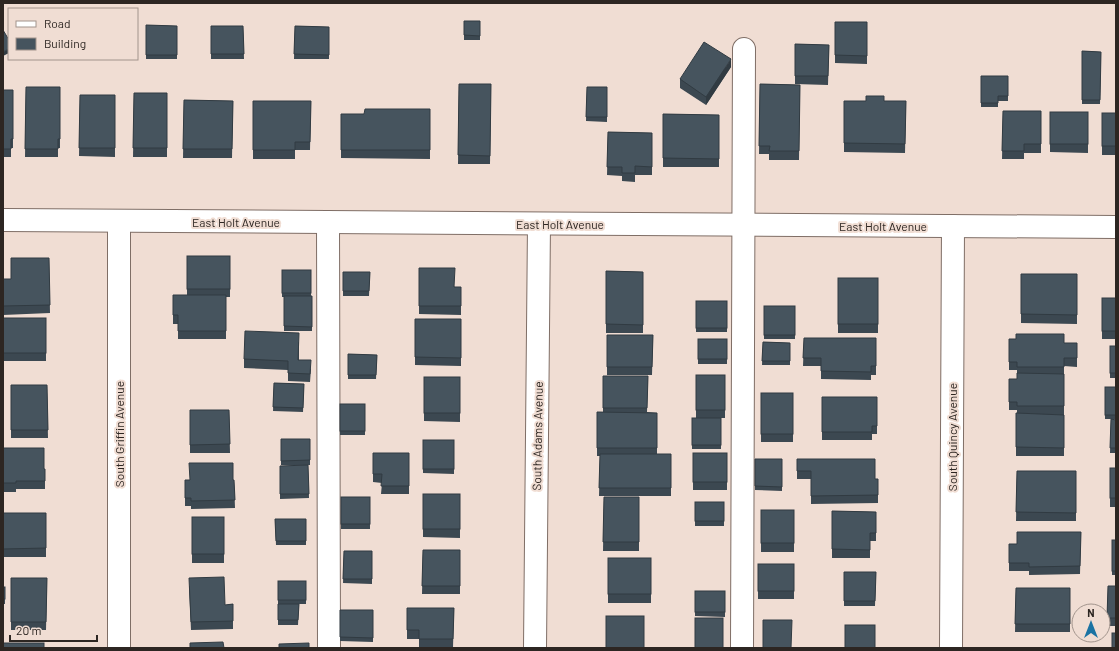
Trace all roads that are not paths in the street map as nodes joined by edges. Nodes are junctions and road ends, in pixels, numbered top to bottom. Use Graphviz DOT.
graph roads {
  1 [pos="744,49"];
  2 [pos="3,220"];
  3 [pos="119,221"];
  4 [pos="328,222"];
  5 [pos="539,224"];
  6 [pos="743,225"];
  7 [pos="953,226"];
  8 [pos="1116,227"];
  9 [pos="119,648"];
  10 [pos="329,648"];
  11 [pos="535,648"];
  12 [pos="742,648"];
  13 [pos="951,648"];
  1 -- 6 [label="street"];
  2 -- 3 [label="street, East Holt Avenue"];
  3 -- 4 [label="street, East Holt Avenue"];
  3 -- 9 [label="street, South Griffin Avenue"];
  4 -- 5 [label="street, East Holt Avenue"];
  4 -- 10 [label="street"];
  5 -- 6 [label="street, East Holt Avenue"];
  5 -- 11 [label="street, South Adams Avenue"];
  6 -- 7 [label="street, East Holt Avenue"];
  6 -- 12 [label="street"];
  7 -- 8 [label="street, East Holt Avenue"];
  7 -- 13 [label="street, South Quincy Avenue"];
}
